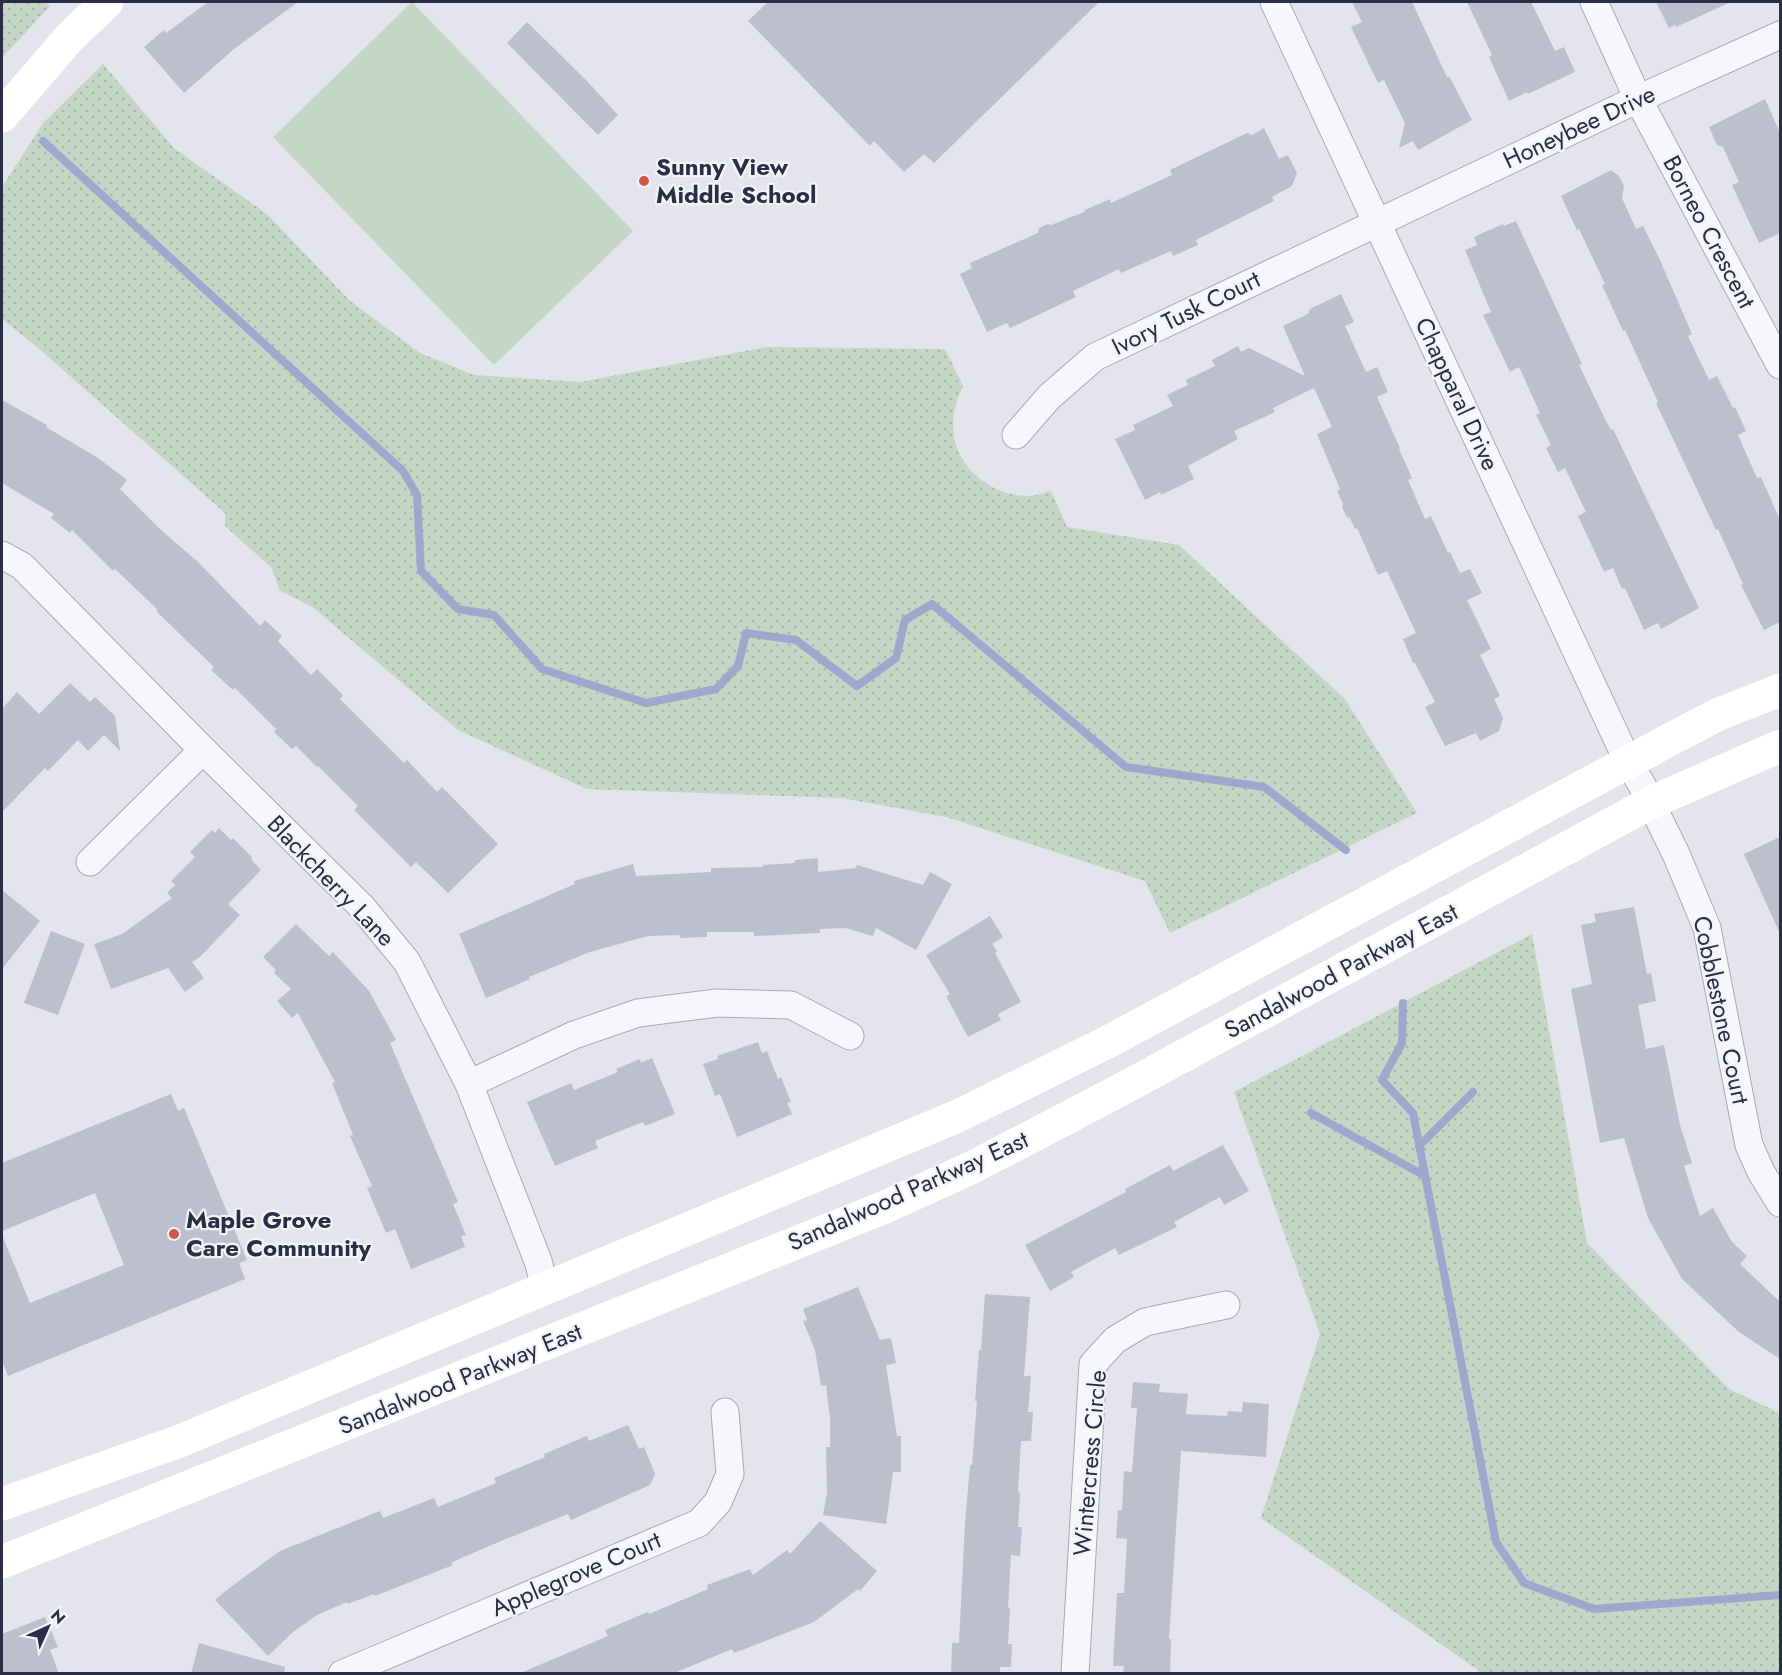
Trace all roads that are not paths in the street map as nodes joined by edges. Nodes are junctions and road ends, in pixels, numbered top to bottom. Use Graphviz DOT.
graph roads {
  1 [pos="107,2"];
  2 [pos="1274,2"];
  3 [pos="1594,2"];
  4 [pos="1780,35"];
  5 [pos="1638,99"];
  6 [pos="2,116"];
  7 [pos="1378,222"];
  8 [pos="1780,365"];
  9 [pos="1016,435"];
  10 [pos="2,555"];
  11 [pos="1780,690"];
  12 [pos="1780,746"];
  13 [pos="203,750"];
  14 [pos="1640,783"];
  15 [pos="90,862"];
  16 [pos="850,1036"];
  17 [pos="469,1083"];
  18 [pos="1780,1203"];
  19 [pos="546,1287"];
  20 [pos="1226,1305"];
  21 [pos="725,1412"];
  22 [pos="2,1504"];
  23 [pos="2,1562"];
  24 [pos="342,1674"];
  25 [pos="1075,1674"];
  1 -- 6 [label="main road"];
  2 -- 7 [label="street, Chapparal Drive"];
  3 -- 5 [label="street, Borneo Crescent"];
  4 -- 5 [label="street, Honeybee Drive"];
  5 -- 7 [label="street, Honeybee Drive"];
  5 -- 8 [label="street, Borneo Crescent"];
  7 -- 9 [label="street, Ivory Tusk Court"];
  7 -- 14 [label="street, Chapparal Drive"];
  10 -- 13 [label="street, Blackcherry Lane"];
  11 -- 14 [label="main road, Sandalwood Parkway East"];
  12 -- 14 [label="main road, Sandalwood Parkway East"];
  13 -- 15 [label="street"];
  13 -- 17 [label="street, Blackcherry Lane"];
  14 -- 18 [label="street, Cobblestone Court"];
  14 -- 19 [label="main road, Sandalwood Parkway East"];
  14 -- 23 [label="main road, Sandalwood Parkway East"];
  16 -- 17 [label="street"];
  17 -- 19 [label="street, Blackcherry Lane"];
  19 -- 22 [label="main road, Sandalwood Parkway East"];
  20 -- 25 [label="street, Wintercress Circle"];
  21 -- 24 [label="street, Applegrove Court"];
}
